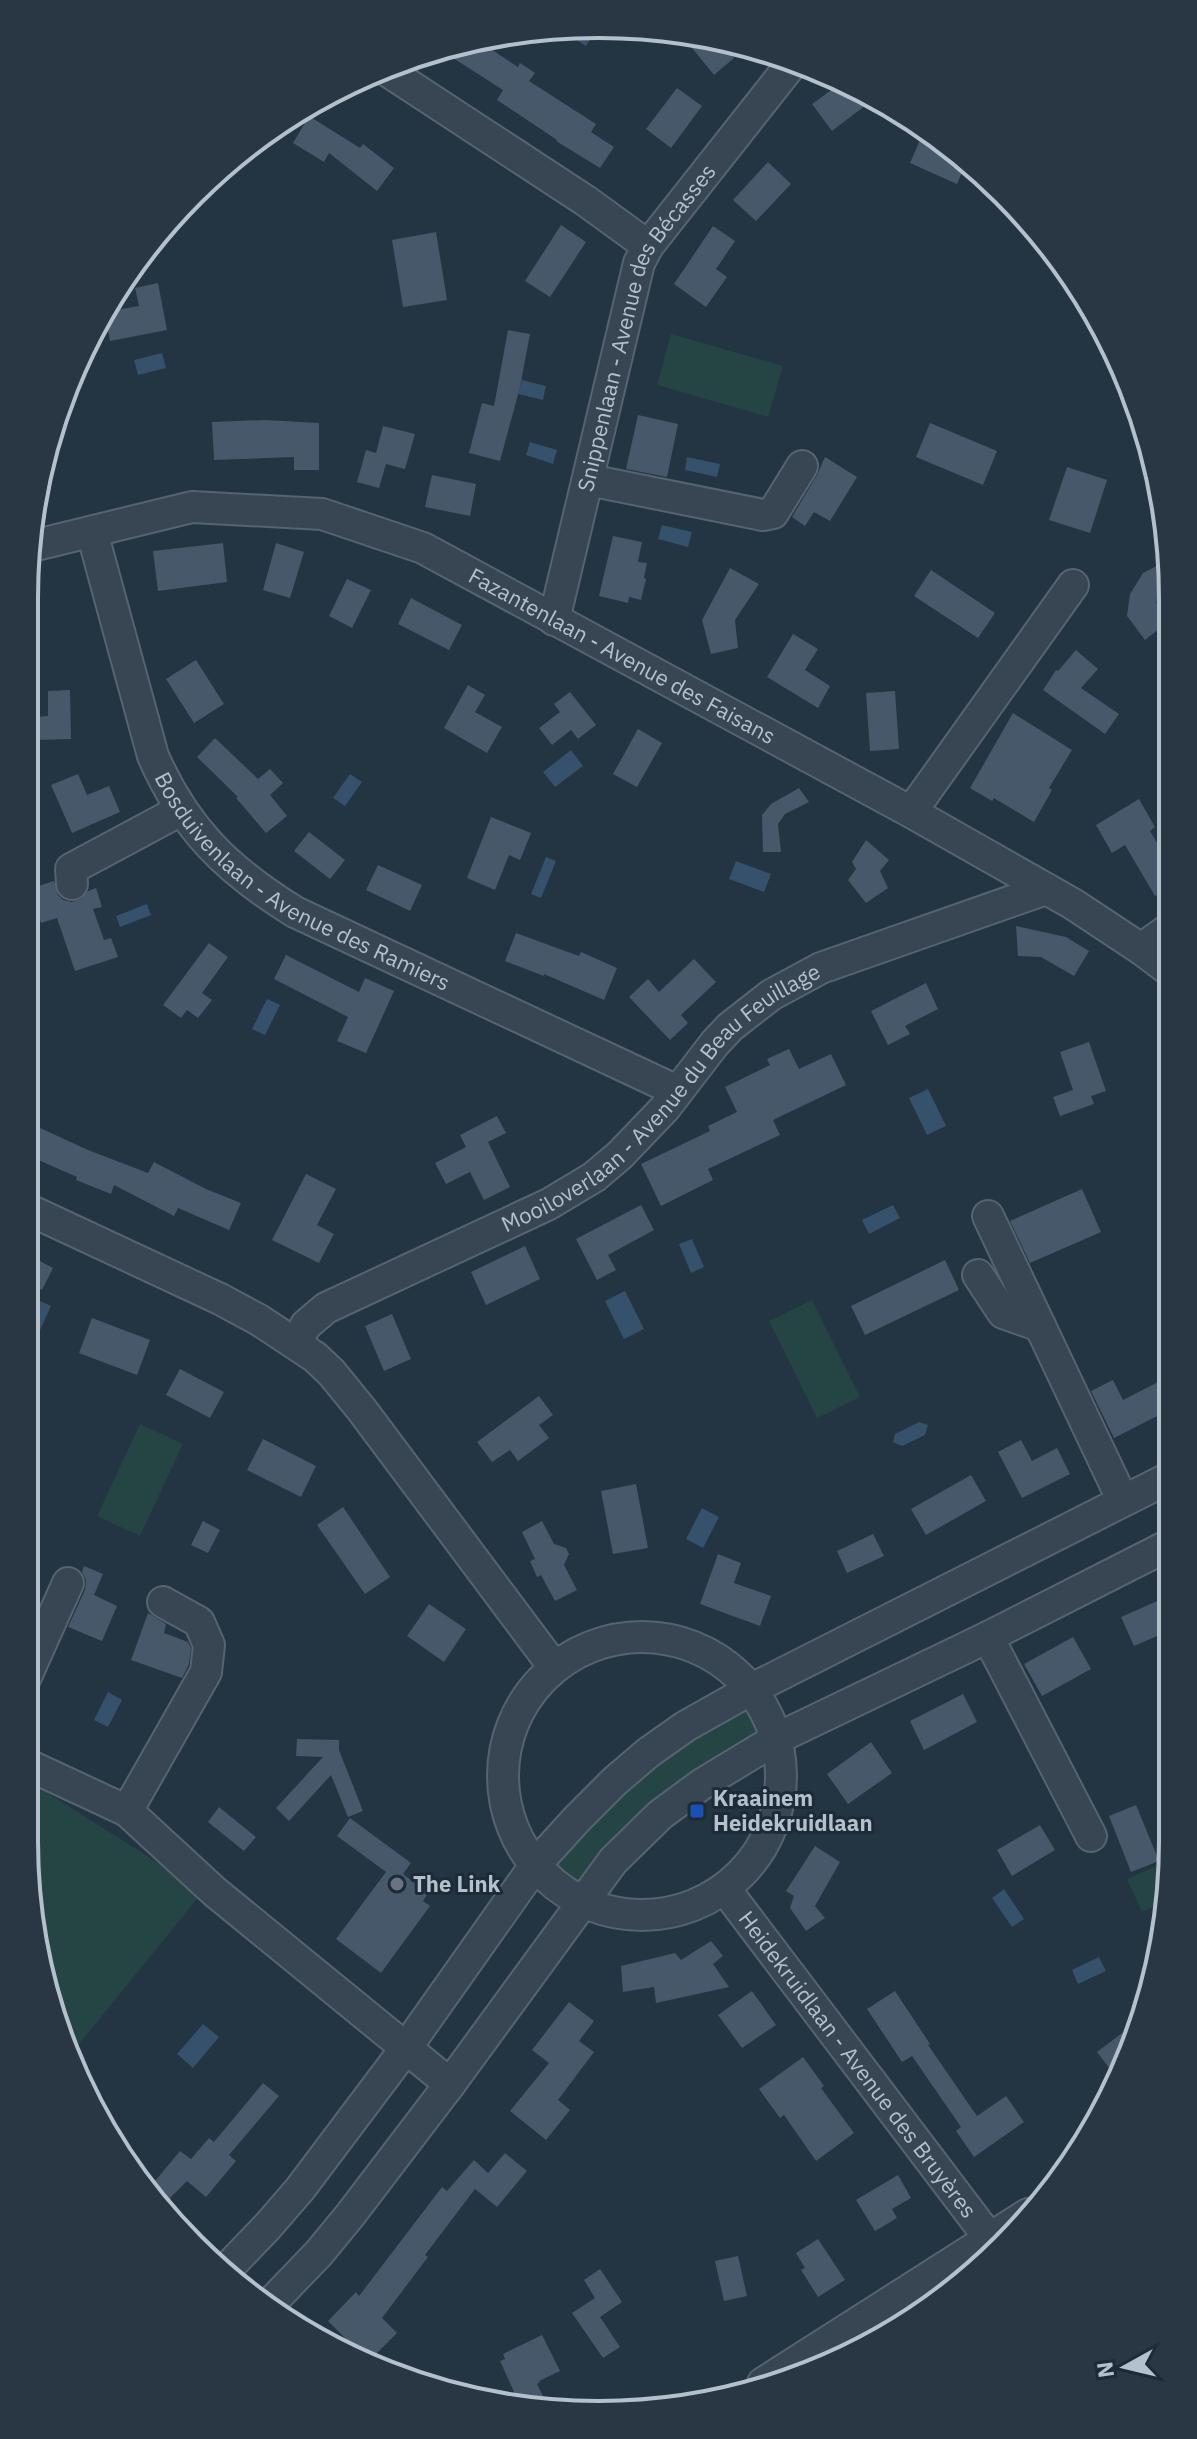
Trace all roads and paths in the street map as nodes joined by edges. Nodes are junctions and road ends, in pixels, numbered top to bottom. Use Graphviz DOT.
graph roads {
  1 [pos="786,71"];
  2 [pos="396,76"];
  3 [pos="648,246"];
  4 [pos="802,466"];
  5 [pos="589,480"];
  6 [pos="92,532"];
  7 [pos="41,544"];
  8 [pos="1073,585"];
  9 [pos="554,620"];
  10 [pos="181,810"];
  11 [pos="911,812"];
  12 [pos="72,884"];
  13 [pos="1046,889"];
  14 [pos="1159,936"];
  15 [pos="1141,949"];
  16 [pos="1159,962"];
  17 [pos="677,1091"];
  18 [pos="38,1214"];
  19 [pos="988,1216"];
  20 [pos="978,1275"];
  21 [pos="1040,1326"];
  22 [pos="296,1343"];
  23 [pos="1159,1483"];
  24 [pos="1123,1501"];
  25 [pos="1159,1550"];
  26 [pos="68,1583"];
  27 [pos="163,1602"];
  28 [pos="988,1637"];
  29 [pos="38,1650"];
  30 [pos="554,1667"];
  31 [pos="750,1690"];
  32 [pos="778,1738"];
  33 [pos="38,1770"];
  34 [pos="127,1811"];
  35 [pos="1091,1836"];
  36 [pos="536,1864"];
  37 [pos="725,1889"];
  38 [pos="582,1902"];
  39 [pos="406,2048"];
  40 [pos="450,2084"];
  41 [pos="998,2234"];
  42 [pos="990,2239"];
  43 [pos="232,2264"];
  44 [pos="275,2298"];
  45 [pos="786,2368"];
  1 -- 3 [label="street, Snippenlaan - Avenue des Bécasses"];
  2 -- 3 [label="street"];
  3 -- 5 [label="street, Snippenlaan - Avenue des Bécasses"];
  4 -- 5 [label="street"];
  5 -- 9 [label="street, Snippenlaan - Avenue des Bécasses"];
  6 -- 7 [label="street, Fazantenlaan - Avenue des Faisans"];
  6 -- 9 [label="street, Fazantenlaan - Avenue des Faisans"];
  6 -- 10 [label="street, Bosduivenlaan - Avenue des Ramiers"];
  8 -- 11 [label="street"];
  9 -- 11 [label="street, Fazantenlaan - Avenue des Faisans"];
  10 -- 12 [label="street"];
  10 -- 17 [label="street, Bosduivenlaan - Avenue des Ramiers"];
  11 -- 13 [label="street, Fazantenlaan - Avenue des Faisans"];
  13 -- 15 [label="street, Fazantenlaan - Avenue des Faisans"];
  13 -- 17 [label="street, Mooiloverlaan - Avenue du Beau Feuillage"];
  14 -- 15 [label="street"];
  15 -- 16 [label="street, Fazantenlaan - Avenue des Faisans"];
  17 -- 22 [label="street, Mooiloverlaan - Avenue du Beau Feuillage"];
  18 -- 22 [label="street"];
  19 -- 21 [label="street"];
  20 -- 21 [label="street"];
  21 -- 24 [label="street"];
  22 -- 30 [label="street"];
  23 -- 24 [label="street"];
  24 -- 31 [label="street"];
  25 -- 28 [label="street"];
  26 -- 29 [label="street"];
  27 -- 34 [label="street"];
  28 -- 32 [label="street"];
  28 -- 35 [label="street"];
  30 -- 31 [label="street"];
  30 -- 36 [label="street"];
  31 -- 32 [label="street"];
  31 -- 36 [label="street"];
  32 -- 37 [label="street"];
  32 -- 38 [label="street"];
  33 -- 34 [label="street"];
  34 -- 39 [label="street"];
  36 -- 38 [label="street"];
  36 -- 39 [label="street"];
  37 -- 38 [label="street"];
  37 -- 42 [label="street, Heidekruidlaan - Avenue des Bruyères"];
  38 -- 40 [label="street"];
  39 -- 40 [label="street"];
  39 -- 43 [label="street"];
  40 -- 44 [label="street"];
  41 -- 42 [label="street"];
  42 -- 45 [label="street"];
}
